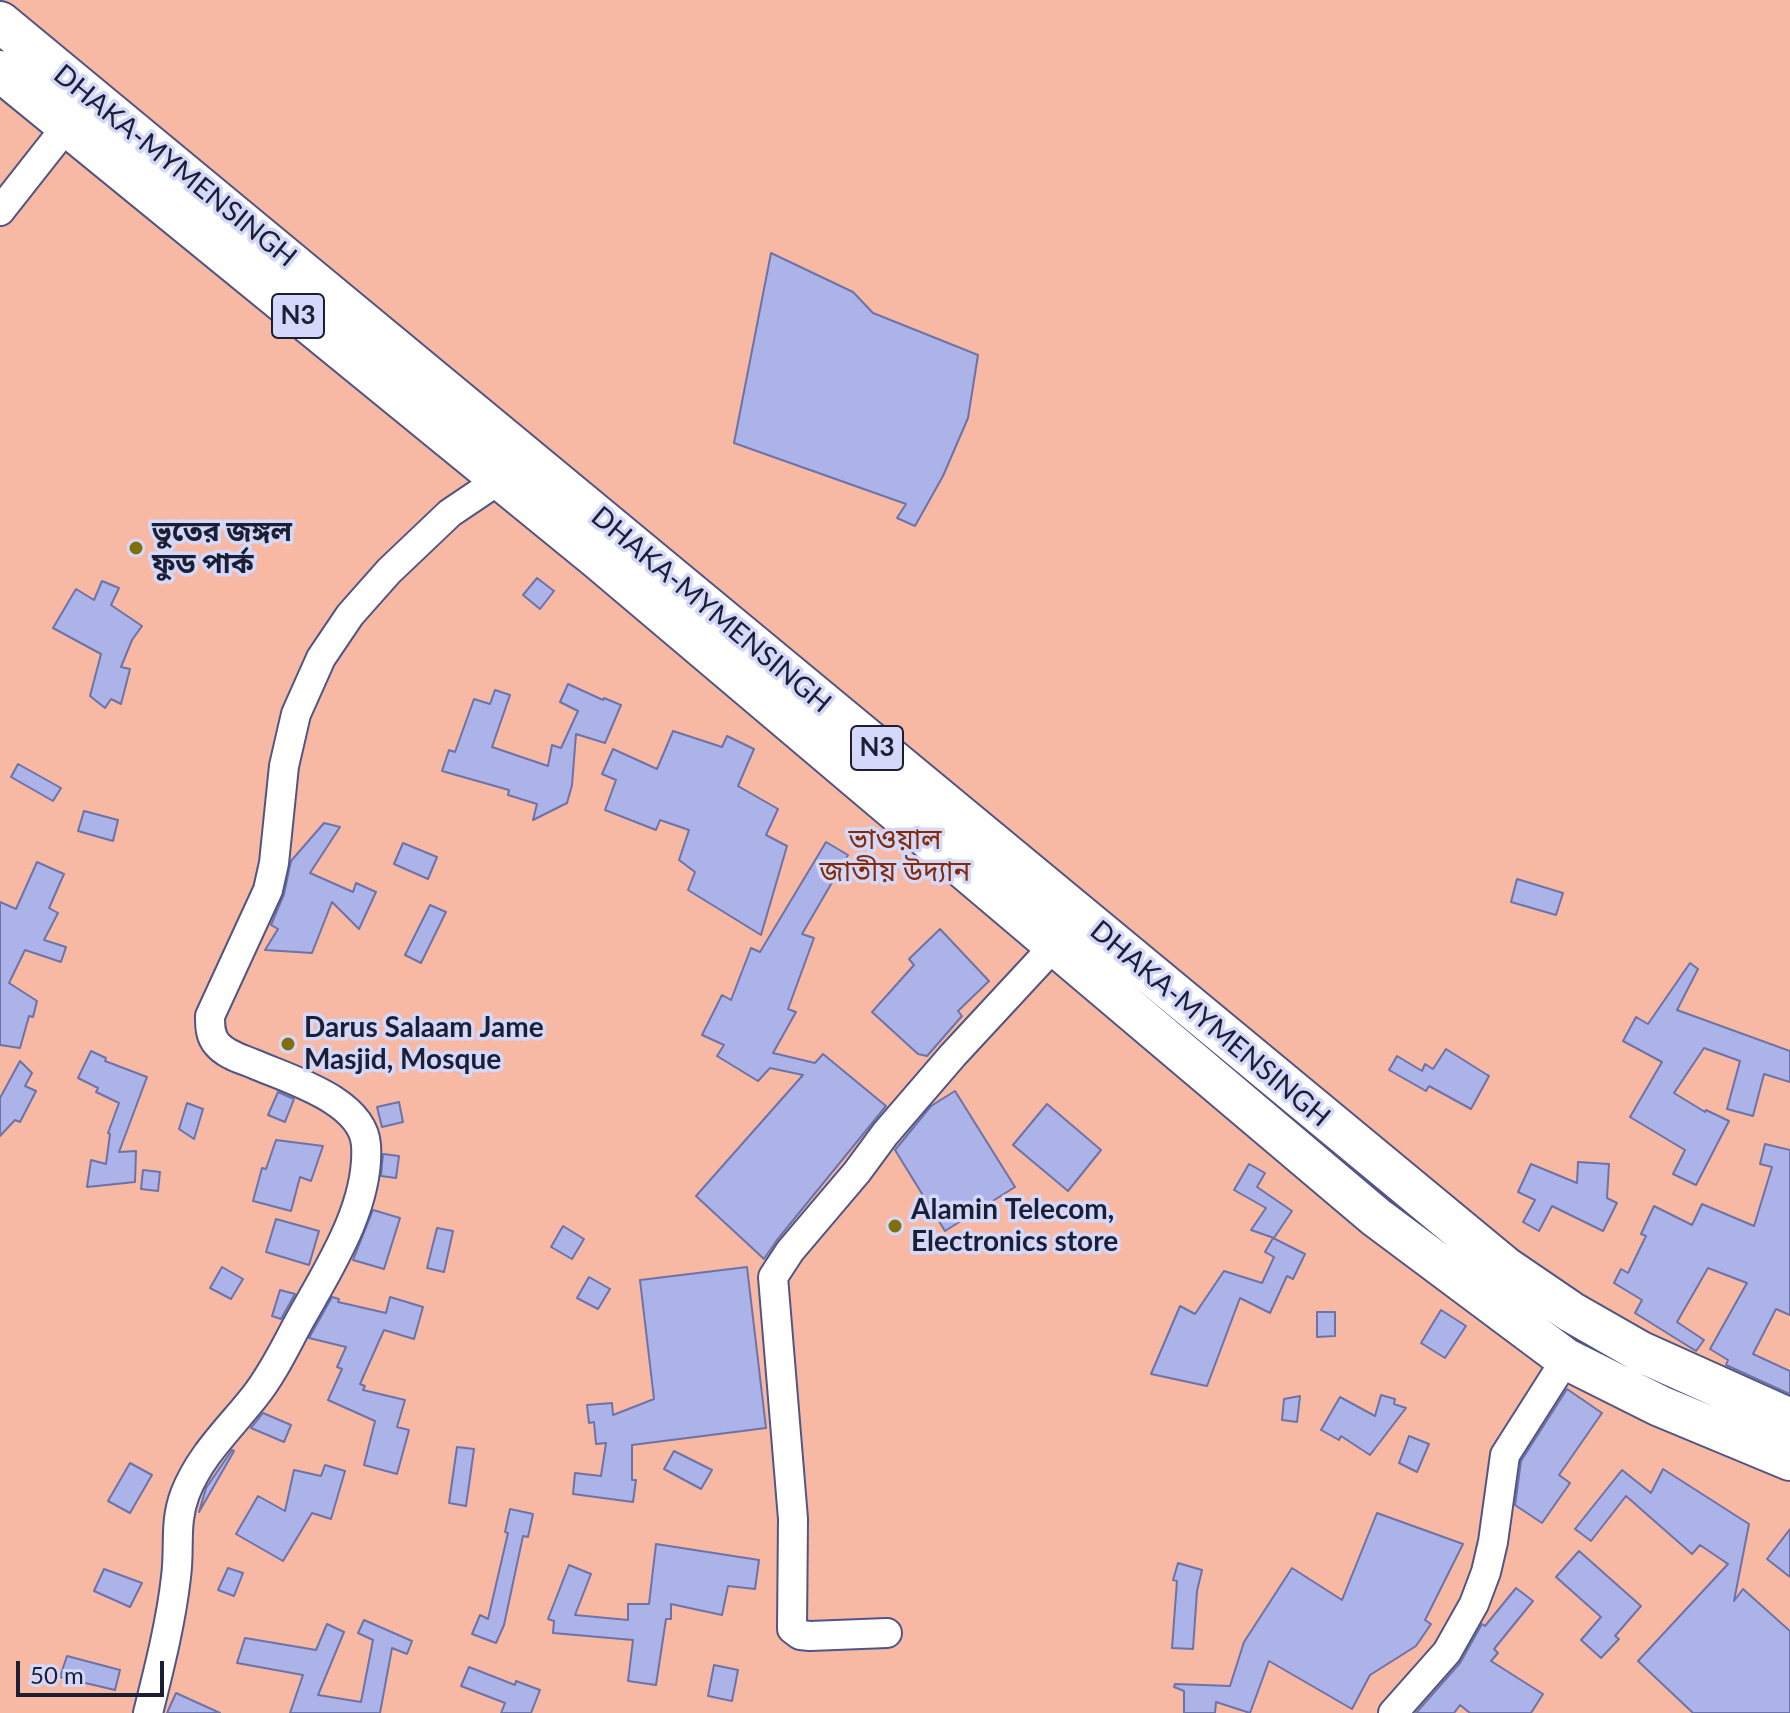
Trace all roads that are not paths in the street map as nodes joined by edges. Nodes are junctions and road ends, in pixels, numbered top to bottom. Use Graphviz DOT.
graph roads {
  1 [pos="0,22"];
  2 [pos="0,71"];
  3 [pos="67,126"];
  4 [pos="0,211"];
  5 [pos="499,480"];
  6 [pos="1055,945"];
  7 [pos="1566,1359"];
  8 [pos="1790,1419"];
  9 [pos="1790,1460"];
  10 [pos="887,1633"];
  11 [pos="148,1713"];
  12 [pos="1393,1713"];
  1 -- 8 [label="highway, DHAKA-MYMENSINGH / N3"];
  2 -- 3 [label="highway, DHAKA-MYMENSINGH / N3"];
  3 -- 4 [label="street"];
  3 -- 5 [label="highway, DHAKA-MYMENSINGH / N3"];
  5 -- 6 [label="highway, DHAKA-MYMENSINGH / N3"];
  5 -- 11 [label="street"];
  6 -- 7 [label="highway, DHAKA-MYMENSINGH / N3"];
  6 -- 10 [label="street"];
  7 -- 9 [label="highway, DHAKA-MYMENSINGH / N3"];
  7 -- 12 [label="street"];
}
